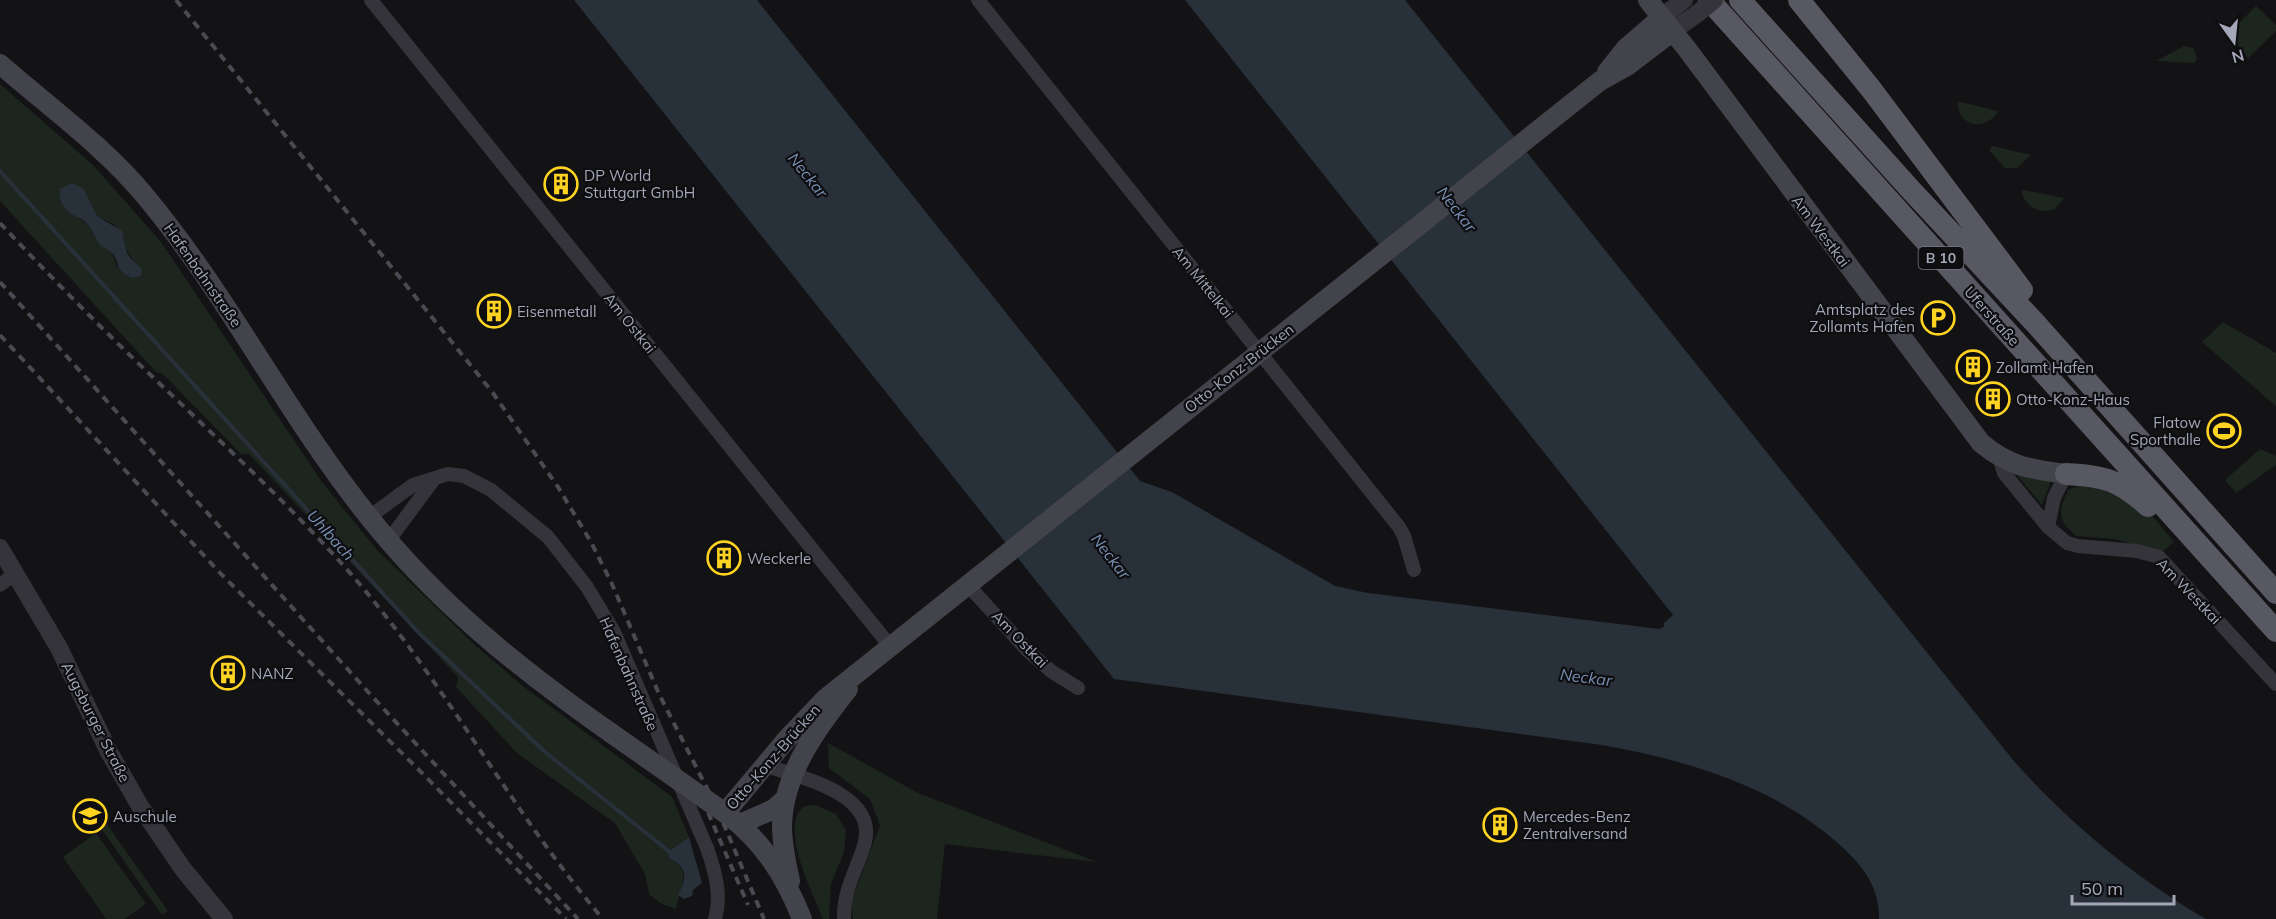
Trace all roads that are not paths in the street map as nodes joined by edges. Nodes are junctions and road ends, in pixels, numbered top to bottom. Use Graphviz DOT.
graph roads {
  1 [pos="371,0"];
  2 [pos="978,0"];
  3 [pos="1648,0"];
  4 [pos="1740,0"];
  5 [pos="1799,0"];
  6 [pos="1698,3"];
  7 [pos="1668,24"];
  8 [pos="0,64"];
  9 [pos="2036,324"];
  10 [pos="1259,352"];
  11 [pos="1999,458"];
  12 [pos="2066,474"];
  13 [pos="434,479"];
  14 [pos="2173,516"];
  15 [pos="369,518"];
  16 [pos="2048,527"];
  17 [pos="389,540"];
  18 [pos="0,548"];
  19 [pos="1414,570"];
  20 [pos="16,573"];
  21 [pos="967,584"];
  22 [pos="0,585"];
  23 [pos="2276,593"];
  24 [pos="2276,631"];
  25 [pos="884,651"];
  26 [pos="2276,684"];
  27 [pos="1078,688"];
  28 [pos="823,710"];
  29 [pos="764,765"];
  30 [pos="792,775"];
  31 [pos="785,799"];
  32 [pos="732,819"];
  33 [pos="791,891"];
  34 [pos="224,919"];
  35 [pos="715,919"];
  36 [pos="802,919"];
  37 [pos="844,919"];
  1 -- 25 [label="street, Am Ostkai"];
  2 -- 10 [label="street, Am Mittelkai"];
  3 -- 7 [label="main road, Am Westkai"];
  4 -- 9 [label="highway, Uferstraße / B 10"];
  5 -- 9 [label="highway, B 10"];
  6 -- 7 [label="street, Otto-Konz-Brücken"];
  6 -- 14 [label="highway, Uferstraße / B 10"];
  7 -- 10 [label="main road, Otto-Konz-Brücken"];
  7 -- 11 [label="main road, Am Westkai"];
  8 -- 15 [label="main road, Hafenbahnstraße"];
  9 -- 23 [label="highway, Uferstraße / B 10"];
  10 -- 19 [label="street, Am Mittelkai"];
  10 -- 21 [label="main road, Otto-Konz-Brücken"];
  11 -- 12 [label="main road, Am Westkai"];
  11 -- 16 [label="street, Am Westkai"];
  12 -- 14 [label="highway, B 10"];
  12 -- 16 [label="street"];
  13 -- 15 [label="street, Hafenbahnstraße"];
  13 -- 17 [label="street"];
  13 -- 35 [label="street, Hafenbahnstraße"];
  14 -- 24 [label="highway, Uferstraße / B 10"];
  15 -- 17 [label="main road, Hafenbahnstraße"];
  16 -- 26 [label="street, Am Westkai"];
  17 -- 32 [label="main road, Hafenbahnstraße, bridge"];
  18 -- 20 [label="street, Augsburger Straße"];
  20 -- 22 [label="street"];
  20 -- 34 [label="street, Augsburger Straße"];
  21 -- 25 [label="main road, Otto-Konz-Brücken"];
  21 -- 27 [label="street, Am Ostkai"];
  25 -- 28 [label="main road, Otto-Konz-Brücken"];
  28 -- 29 [label="main road, Otto-Konz-Brücken"];
  28 -- 30 [label="main road, Otto-Konz-Brücken"];
  29 -- 30 [label="street"];
  29 -- 32 [label="main road, Otto-Konz-Brücken"];
  30 -- 31 [label="main road, Otto-Konz-Brücken"];
  30 -- 37 [label="street"];
  31 -- 32 [label="main road, Otto-Konz-Brücken"];
  31 -- 33 [label="main road, Otto-Konz-Brücken"];
  32 -- 33 [label="main road, Hafenbahnstraße"];
  33 -- 36 [label="main road"];
}
